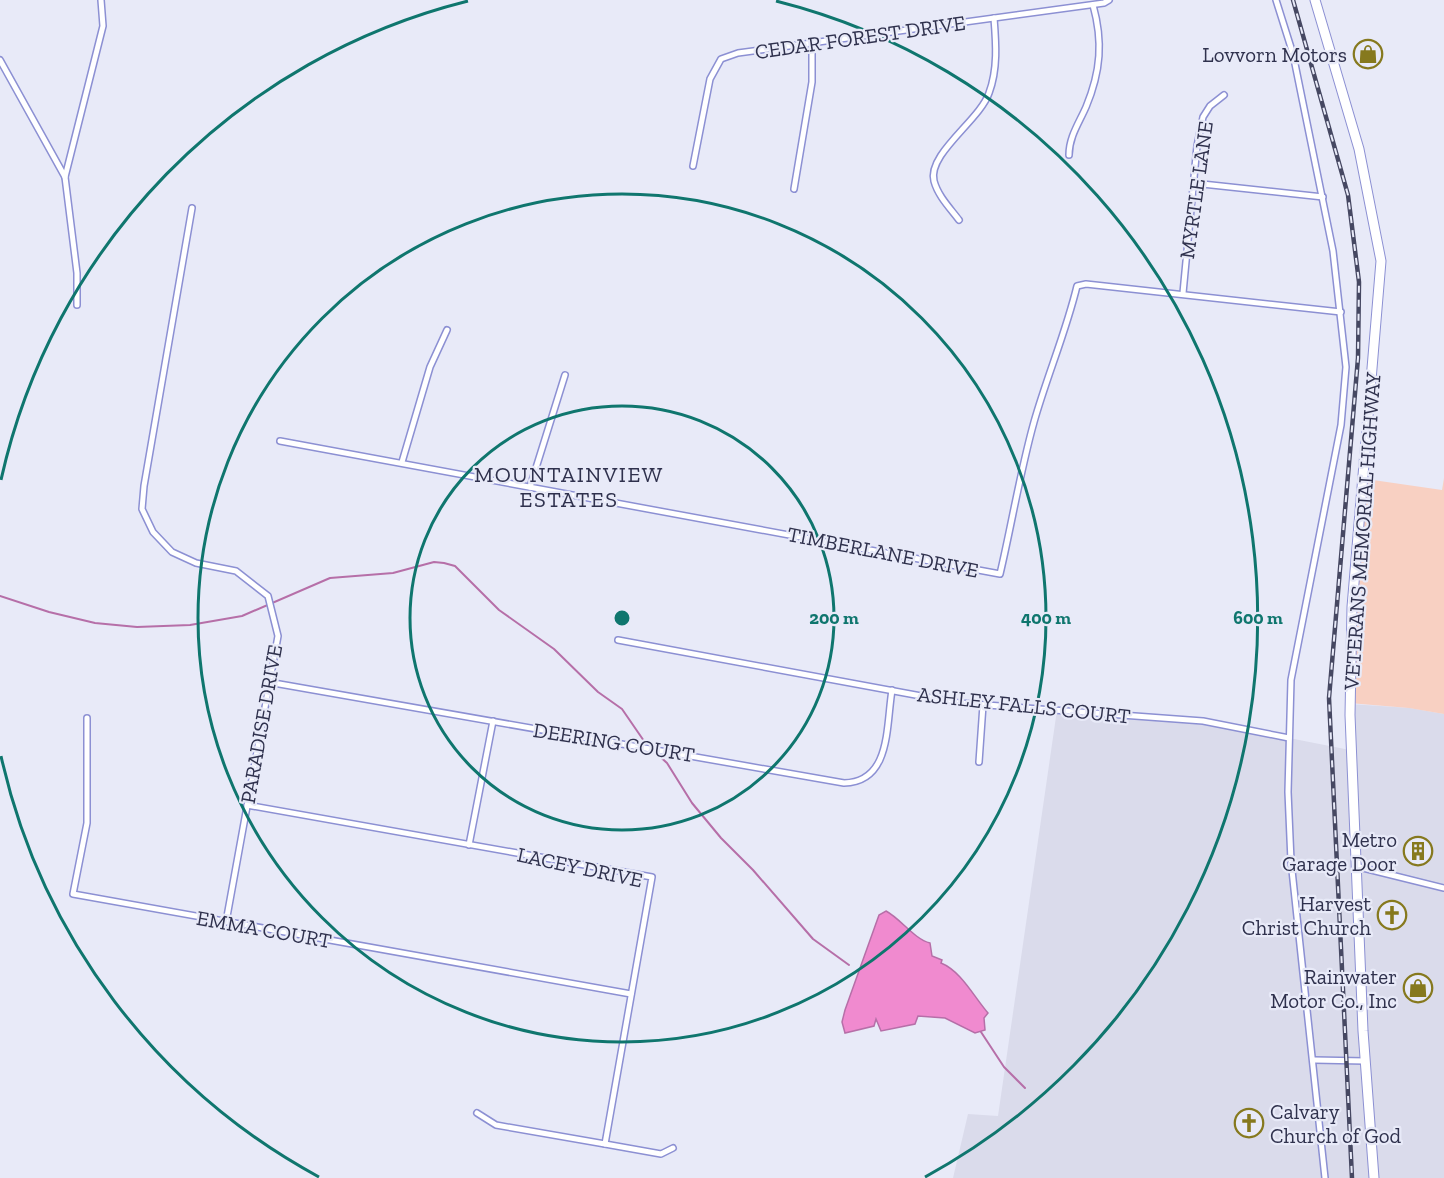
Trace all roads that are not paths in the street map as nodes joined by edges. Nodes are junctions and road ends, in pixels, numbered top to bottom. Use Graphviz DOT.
graph roads {
  1 [pos="101,0"];
  2 [pos="1109,0"];
  3 [pos="1276,0"];
  4 [pos="1315,0"];
  5 [pos="1094,5"];
  6 [pos="994,18"];
  7 [pos="812,43"];
  8 [pos="0,60"];
  9 [pos="1224,95"];
  10 [pos="1069,155"];
  11 [pos="693,166"];
  12 [pos="65,177"];
  13 [pos="1193,183"];
  14 [pos="794,189"];
  15 [pos="1323,197"];
  16 [pos="192,208"];
  17 [pos="959,220"];
  18 [pos="1183,293"];
  19 [pos="77,305"];
  20 [pos="1341,312"];
  21 [pos="447,330"];
  22 [pos="565,375"];
  23 [pos="280,441"];
  24 [pos="402,462"];
  25 [pos="530,487"];
  26 [pos="618,640"];
  27 [pos="268,682"];
  28 [pos="892,690"];
  29 [pos="983,705"];
  30 [pos="87,718"];
  31 [pos="493,722"];
  32 [pos="1289,738"];
  33 [pos="979,762"];
  34 [pos="247,805"];
  35 [pos="469,845"];
  36 [pos="1355,866"];
  37 [pos="1444,888"];
  38 [pos="226,922"];
  39 [pos="631,994"];
  40 [pos="1314,1060"];
  41 [pos="1365,1061"];
  42 [pos="477,1113"];
  43 [pos="605,1144"];
  44 [pos="673,1148"];
  45 [pos="1325,1178"];
  46 [pos="1374,1178"];
  1 -- 12 [label="street"];
  2 -- 5 [label="street, CEDAR FOREST DRIVE"];
  3 -- 15 [label="street"];
  4 -- 36 [label="main road, VETERANS MEMORIAL HIGHWAY"];
  5 -- 6 [label="street, CEDAR FOREST DRIVE"];
  5 -- 10 [label="street"];
  6 -- 7 [label="street, CEDAR FOREST DRIVE"];
  6 -- 17 [label="street"];
  7 -- 11 [label="street, CEDAR FOREST DRIVE"];
  7 -- 14 [label="street"];
  8 -- 12 [label="street"];
  9 -- 13 [label="street, MYRTLE LANE"];
  12 -- 19 [label="street"];
  13 -- 15 [label="street"];
  13 -- 18 [label="street, MYRTLE LANE"];
  15 -- 20 [label="street"];
  16 -- 27 [label="street, PARADISE DRIVE"];
  18 -- 20 [label="street, TIMBERLANE DRIVE"];
  18 -- 25 [label="street, TIMBERLANE DRIVE"];
  20 -- 32 [label="street"];
  21 -- 24 [label="street"];
  22 -- 25 [label="street"];
  23 -- 24 [label="street, TIMBERLANE DRIVE"];
  24 -- 25 [label="street, TIMBERLANE DRIVE"];
  26 -- 28 [label="street, ASHLEY FALLS COURT"];
  27 -- 31 [label="street, DEERING COURT"];
  27 -- 34 [label="street, PARADISE DRIVE"];
  28 -- 29 [label="street, ASHLEY FALLS COURT"];
  28 -- 31 [label="street, DEERING COURT"];
  29 -- 32 [label="street, ASHLEY FALLS COURT"];
  29 -- 33 [label="street"];
  30 -- 38 [label="street, EMMA COURT"];
  31 -- 35 [label="street"];
  32 -- 40 [label="street"];
  34 -- 35 [label="street, LACEY DRIVE"];
  34 -- 38 [label="street, PARADISE DRIVE"];
  35 -- 39 [label="street, LACEY DRIVE"];
  36 -- 37 [label="street"];
  36 -- 41 [label="main road, VETERANS MEMORIAL HIGHWAY"];
  38 -- 39 [label="street, EMMA COURT"];
  39 -- 43 [label="street, LACEY DRIVE"];
  40 -- 41 [label="street"];
  40 -- 45 [label="street"];
  41 -- 46 [label="main road, VETERANS MEMORIAL HIGHWAY"];
  42 -- 43 [label="street"];
  43 -- 44 [label="street"];
}
